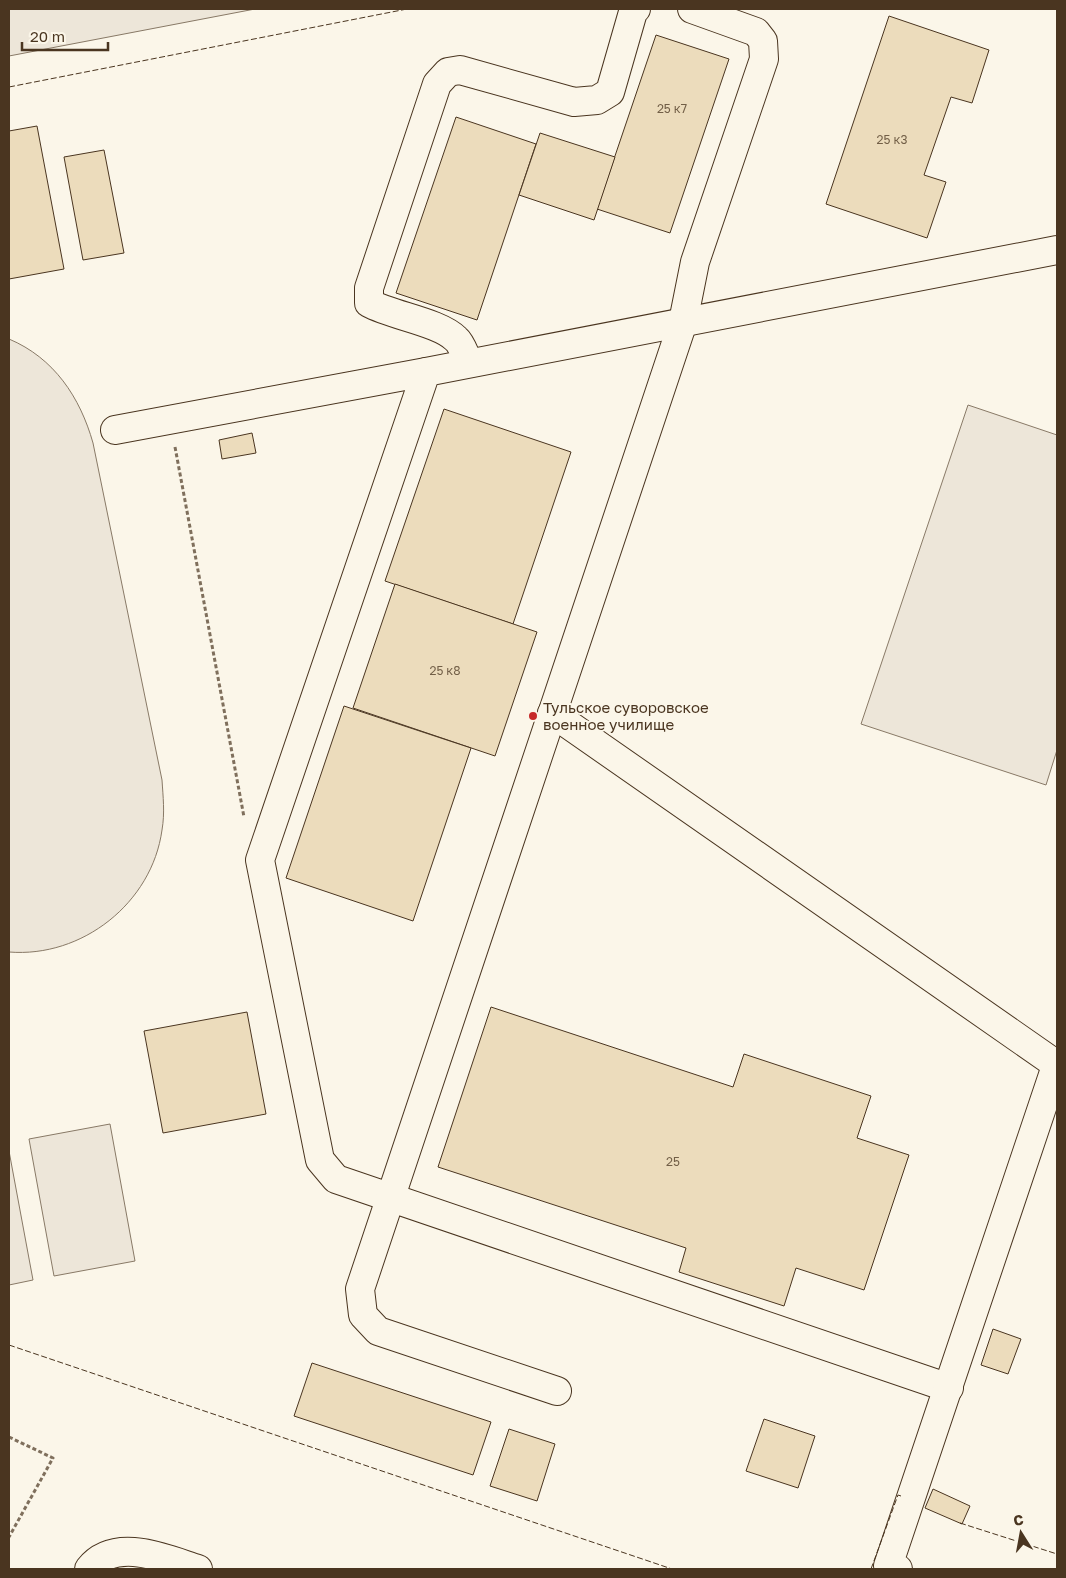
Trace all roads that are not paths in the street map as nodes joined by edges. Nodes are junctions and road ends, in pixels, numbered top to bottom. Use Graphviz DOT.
graph roads {
  1 [pos="636,9"];
  2 [pos="692,9"];
  3 [pos="1057,250"];
  4 [pos="683,322"];
  5 [pos="469,363"];
  6 [pos="426,372"];
  7 [pos="115,430"];
  8 [pos="552,713"];
  9 [pos="1057,1064"];
  10 [pos="390,1197"];
  11 [pos="949,1388"];
  12 [pos="557,1390"];
  13 [pos="97,1563"];
  14 [pos="198,1569"];
  15 [pos="898,1569"];
  1 -- 5 [label="lane"];
  2 -- 4 [label="lane"];
  3 -- 4 [label="lane"];
  4 -- 5 [label="lane"];
  4 -- 8 [label="lane"];
  5 -- 6 [label="lane"];
  6 -- 7 [label="lane"];
  6 -- 10 [label="lane"];
  8 -- 9 [label="lane"];
  8 -- 10 [label="lane"];
  9 -- 11 [label="lane"];
  10 -- 11 [label="lane"];
  10 -- 12 [label="lane"];
  11 -- 15 [label="lane"];
  13 -- 14 [label="lane"];
}
